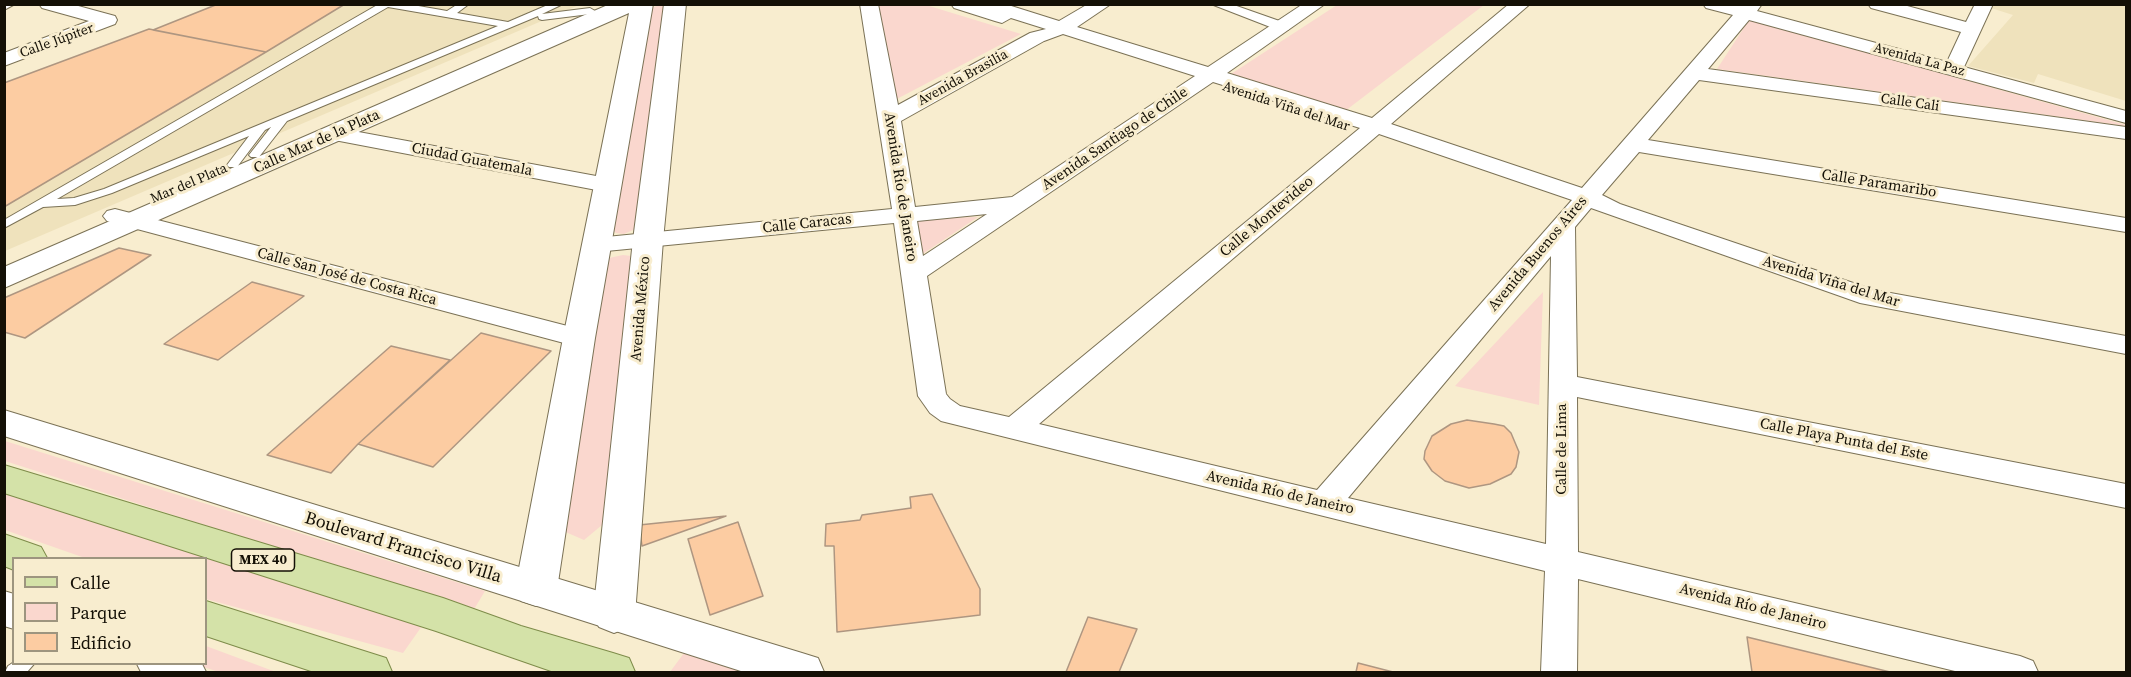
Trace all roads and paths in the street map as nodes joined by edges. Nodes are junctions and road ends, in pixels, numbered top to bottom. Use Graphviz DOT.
graph roads {
  1 [pos="48,4"];
  2 [pos="387,4"];
  3 [pos="465,4"];
  4 [pos="559,4"];
  5 [pos="630,4"];
  6 [pos="642,4"];
  7 [pos="675,4"];
  8 [pos="869,4"];
  9 [pos="960,4"];
  10 [pos="985,4"];
  11 [pos="1083,4"];
  12 [pos="1102,4"];
  13 [pos="1217,4"];
  14 [pos="1521,4"];
  15 [pos="1712,4"];
  16 [pos="1877,4"];
  17 [pos="1307,6"];
  18 [pos="1977,6"];
  19 [pos="599,7"];
  20 [pos="1749,9"];
  21 [pos="545,10"];
  22 [pos="449,15"];
  23 [pos="526,19"];
  24 [pos="511,25"];
  25 [pos="1283,27"];
  26 [pos="1972,29"];
  27 [pos="1048,30"];
  28 [pos="4,60"];
  29 [pos="1953,69"];
  30 [pos="1694,73"];
  31 [pos="1207,78"];
  32 [pos="2127,117"];
  33 [pos="283,118"];
  34 [pos="890,118"];
  35 [pos="262,128"];
  36 [pos="1372,129"];
  37 [pos="2127,133"];
  38 [pos="337,134"];
  39 [pos="1632,144"];
  40 [pos="244,160"];
  41 [pos="607,185"];
  42 [pos="42,204"];
  43 [pos="1018,204"];
  44 [pos="1576,209"];
  45 [pos="904,214"];
  46 [pos="126,218"];
  47 [pos="4,225"];
  48 [pos="2127,225"];
  49 [pos="648,240"];
  50 [pos="596,245"];
  51 [pos="4,263"];
  52 [pos="913,274"];
  53 [pos="4,279"];
  54 [pos="579,338"];
  55 [pos="2127,345"];
  56 [pos="1562,384"];
  57 [pos="4,423"];
  58 [pos="1013,430"];
  59 [pos="4,479"];
  60 [pos="2127,496"];
  61 [pos="1324,504"];
  62 [pos="4,550"];
  63 [pos="24,557"];
  64 [pos="1562,561"];
  65 [pos="536,589"];
  66 [pos="614,615"];
  67 [pos="207,619"];
  68 [pos="165,665"];
  69 [pos="184,672"];
  70 [pos="370,672"];
  71 [pos="613,672"];
  72 [pos="802,672"];
  73 [pos="1559,672"];
  74 [pos="2020,672"];
  1 -- 28 [label="street, Calle Júpiter"];
  2 -- 22 [label="lane"];
  2 -- 42 [label="lane"];
  3 -- 22 [label="lane"];
  4 -- 21 [label="lane"];
  5 -- 38 [label="main road, Calle Mar de la Plata"];
  6 -- 41 [label="main road"];
  7 -- 49 [label="main road, Avenida México"];
  8 -- 34 [label="street, Avenida Río de Janeiro"];
  9 -- 27 [label="street, Avenida Viña del Mar"];
  10 -- 27 [label="street, Avenida Viña del Mar"];
  11 -- 27 [label="street, Avenida Brasilia"];
  12 -- 27 [label="street, Avenida Brasilia"];
  13 -- 25 [label="street"];
  14 -- 36 [label="street, Calle Montevideo"];
  15 -- 20 [label="street, Avenida La Paz"];
  16 -- 26 [label="street"];
  17 -- 25 [label="street, Avenida Santiago de Chile"];
  18 -- 26 [label="street"];
  19 -- 21 [label="lane"];
  19 -- 23 [label="lane"];
  19 -- 40 [label="main road, Mar del Plata"];
  20 -- 29 [label="street, Avenida La Paz"];
  20 -- 30 [label="street, Avenida Buenos Aires"];
  21 -- 23 [label="lane"];
  22 -- 24 [label="lane"];
  23 -- 24 [label="lane"];
  24 -- 33 [label="lane"];
  25 -- 31 [label="street, Avenida Santiago de Chile"];
  26 -- 29 [label="street"];
  27 -- 31 [label="street, Avenida Viña del Mar"];
  27 -- 34 [label="street, Avenida Brasilia"];
  29 -- 32 [label="street, Avenida La Paz"];
  30 -- 37 [label="street, Calle Cali"];
  30 -- 39 [label="street, Avenida Buenos Aires"];
  31 -- 36 [label="street, Avenida Viña del Mar"];
  31 -- 43 [label="street, Avenida Santiago de Chile"];
  33 -- 35 [label="lane"];
  33 -- 40 [label="lane"];
  34 -- 45 [label="street, Avenida Río de Janeiro"];
  35 -- 40 [label="lane"];
  35 -- 42 [label="lane"];
  36 -- 44 [label="street, Avenida Viña del Mar"];
  36 -- 58 [label="street, Calle Montevideo"];
  38 -- 41 [label="street, Ciudad Guatemala"];
  38 -- 46 [label="main road, Calle Mar de la Plata"];
  39 -- 44 [label="street, Avenida Buenos Aires"];
  39 -- 48 [label="street, Calle Paramaribo"];
  40 -- 46 [label="main road, Mar del Plata"];
  41 -- 50 [label="main road"];
  42 -- 47 [label="lane"];
  43 -- 45 [label="street, Calle Caracas"];
  43 -- 52 [label="street, Avenida Santiago de Chile"];
  44 -- 55 [label="street, Avenida Viña del Mar"];
  44 -- 56 [label="street, Calle de Lima"];
  44 -- 61 [label="street, Avenida Buenos Aires"];
  45 -- 49 [label="street, Calle Caracas"];
  45 -- 52 [label="street, Avenida Río de Janeiro"];
  46 -- 51 [label="main road, Mar del Plata"];
  46 -- 53 [label="main road, Calle Mar de la Plata"];
  46 -- 54 [label="street, Calle San José de Costa Rica"];
  49 -- 50 [label="street, Calle Caracas"];
  49 -- 66 [label="main road, Avenida México"];
  50 -- 54 [label="main road"];
  52 -- 58 [label="street, Avenida Río de Janeiro"];
  54 -- 65 [label="main road"];
  56 -- 60 [label="street, Calle Playa Punta del Este"];
  56 -- 64 [label="street, Calle de Lima"];
  57 -- 65 [label="main road, Boulevard Francisco Villa"];
  58 -- 61 [label="street, Avenida Río de Janeiro"];
  59 -- 71 [label="main road, MEX 40"];
  61 -- 64 [label="street, Avenida Río de Janeiro"];
  62 -- 63 [label="main road"];
  64 -- 73 [label="street, Calle de Lima"];
  64 -- 74 [label="street, Avenida Río de Janeiro"];
  65 -- 66 [label="main road, Boulevard Francisco Villa"];
  66 -- 72 [label="main road, Boulevard Francisco Villa"];
  67 -- 70 [label="main road"];
  68 -- 69 [label="main road"];
}
